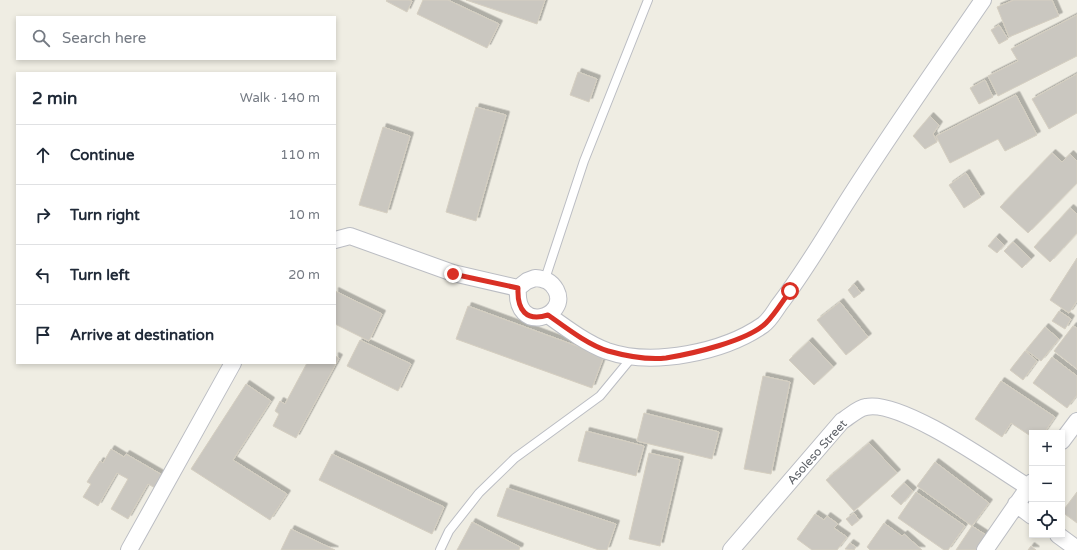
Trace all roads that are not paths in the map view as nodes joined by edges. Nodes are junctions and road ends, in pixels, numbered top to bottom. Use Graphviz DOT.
graph roads {
  1 [pos="648,0"];
  2 [pos="983,0"];
  3 [pos="336,240"];
  4 [pos="544,279"];
  5 [pos="518,288"];
  6 [pos="548,315"];
  7 [pos="633,356"];
  8 [pos="232,364"];
  9 [pos="1077,421"];
  10 [pos="1065,437"];
  11 [pos="1029,483"];
  12 [pos="1029,485"];
  13 [pos="1016,504"];
  14 [pos="1029,514"];
  15 [pos="1062,538"];
  16 [pos="1077,549"];
  17 [pos="129,550"];
  18 [pos="440,550"];
  19 [pos="731,550"];
  20 [pos="985,550"];
  1 -- 4 [label="lane"];
  2 -- 7 [label="street"];
  3 -- 5 [label="street"];
  4 -- 5 [label="street"];
  4 -- 6 [label="street"];
  5 -- 6 [label="street"];
  6 -- 7 [label="street"];
  7 -- 18 [label="lane"];
  8 -- 17 [label="street"];
  9 -- 10 [label="street"];
  11 -- 19 [label="street, Asoleso Street"];
  12 -- 13 [label="street"];
  13 -- 14 [label="street"];
  13 -- 20 [label="street"];
  15 -- 16 [label="street"];
}
